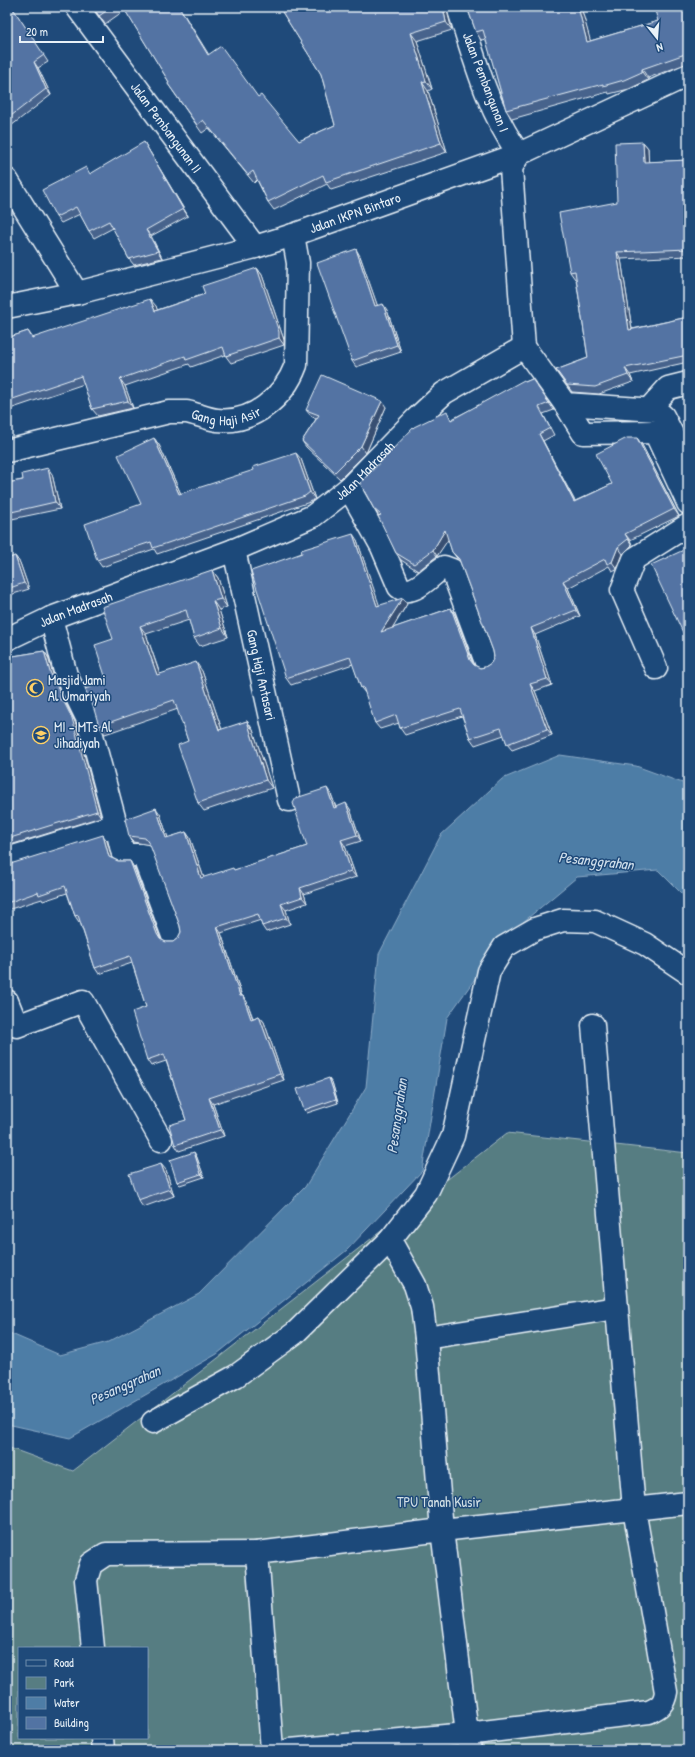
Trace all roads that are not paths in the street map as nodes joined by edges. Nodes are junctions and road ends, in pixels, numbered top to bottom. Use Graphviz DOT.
graph roads {
  1 [pos="77,7"];
  2 [pos="458,7"];
  3 [pos="688,75"];
  4 [pos="519,154"];
  5 [pos="7,180"];
  6 [pos="293,235"];
  7 [pos="255,247"];
  8 [pos="77,292"];
  9 [pos="7,308"];
  10 [pos="524,347"];
  11 [pos="688,384"];
  12 [pos="573,405"];
  13 [pos="650,409"];
  14 [pos="7,451"];
  15 [pos="688,465"];
  16 [pos="349,488"];
  17 [pos="688,503"];
  18 [pos="688,524"];
  19 [pos="234,550"];
  20 [pos="50,618"];
  21 [pos="7,639"];
  22 [pos="486,662"];
  23 [pos="656,668"];
  24 [pos="289,800"];
  25 [pos="116,825"];
  26 [pos="7,859"];
  27 [pos="173,936"];
  28 [pos="688,973"];
  29 [pos="7,1001"];
  30 [pos="593,1025"];
  31 [pos="161,1140"];
  32 [pos="390,1240"];
  33 [pos="616,1308"];
  34 [pos="426,1338"];
  35 [pos="153,1422"];
  36 [pos="688,1503"];
  37 [pos="634,1509"];
  38 [pos="442,1530"];
  39 [pos="257,1553"];
  40 [pos="93,1647"];
  41 [pos="102,1739"];
  42 [pos="469,1742"];
  43 [pos="103,1750"];
  44 [pos="272,1750"];
  45 [pos="290,1750"];
  1 -- 7 [label="street, Jalan Pembangunan II"];
  2 -- 4 [label="street, Jalan Pembangunan I"];
  3 -- 4 [label="street, Jalan IKPN Bintaro"];
  4 -- 6 [label="street, Jalan IKPN Bintaro"];
  4 -- 10 [label="street"];
  5 -- 8 [label="street"];
  6 -- 7 [label="street, Jalan IKPN Bintaro"];
  6 -- 14 [label="street, Gang Haji Asir"];
  7 -- 8 [label="street, Jalan IKPN Bintaro"];
  8 -- 9 [label="street, Jalan IKPN Bintaro"];
  10 -- 12 [label="street"];
  10 -- 16 [label="street, Jalan Madrasah"];
  11 -- 13 [label="street"];
  12 -- 13 [label="street"];
  12 -- 17 [label="street"];
  13 -- 15 [label="street"];
  16 -- 19 [label="street, Jalan Madrasah"];
  16 -- 22 [label="street"];
  18 -- 23 [label="street"];
  19 -- 20 [label="street, Jalan Madrasah"];
  19 -- 24 [label="street, Gang Haji Antasari"];
  20 -- 21 [label="street, Jalan Madrasah"];
  20 -- 25 [label="street"];
  25 -- 26 [label="street"];
  25 -- 27 [label="street"];
  28 -- 32 [label="street"];
  29 -- 31 [label="street"];
  30 -- 33 [label="street"];
  32 -- 34 [label="street"];
  32 -- 35 [label="street"];
  33 -- 34 [label="street"];
  33 -- 37 [label="street"];
  34 -- 38 [label="street"];
  36 -- 37 [label="street"];
  37 -- 38 [label="street"];
  37 -- 42 [label="street"];
  38 -- 39 [label="street"];
  38 -- 42 [label="street"];
  39 -- 40 [label="street"];
  39 -- 44 [label="street"];
  41 -- 43 [label="street"];
  42 -- 45 [label="street"];
}
